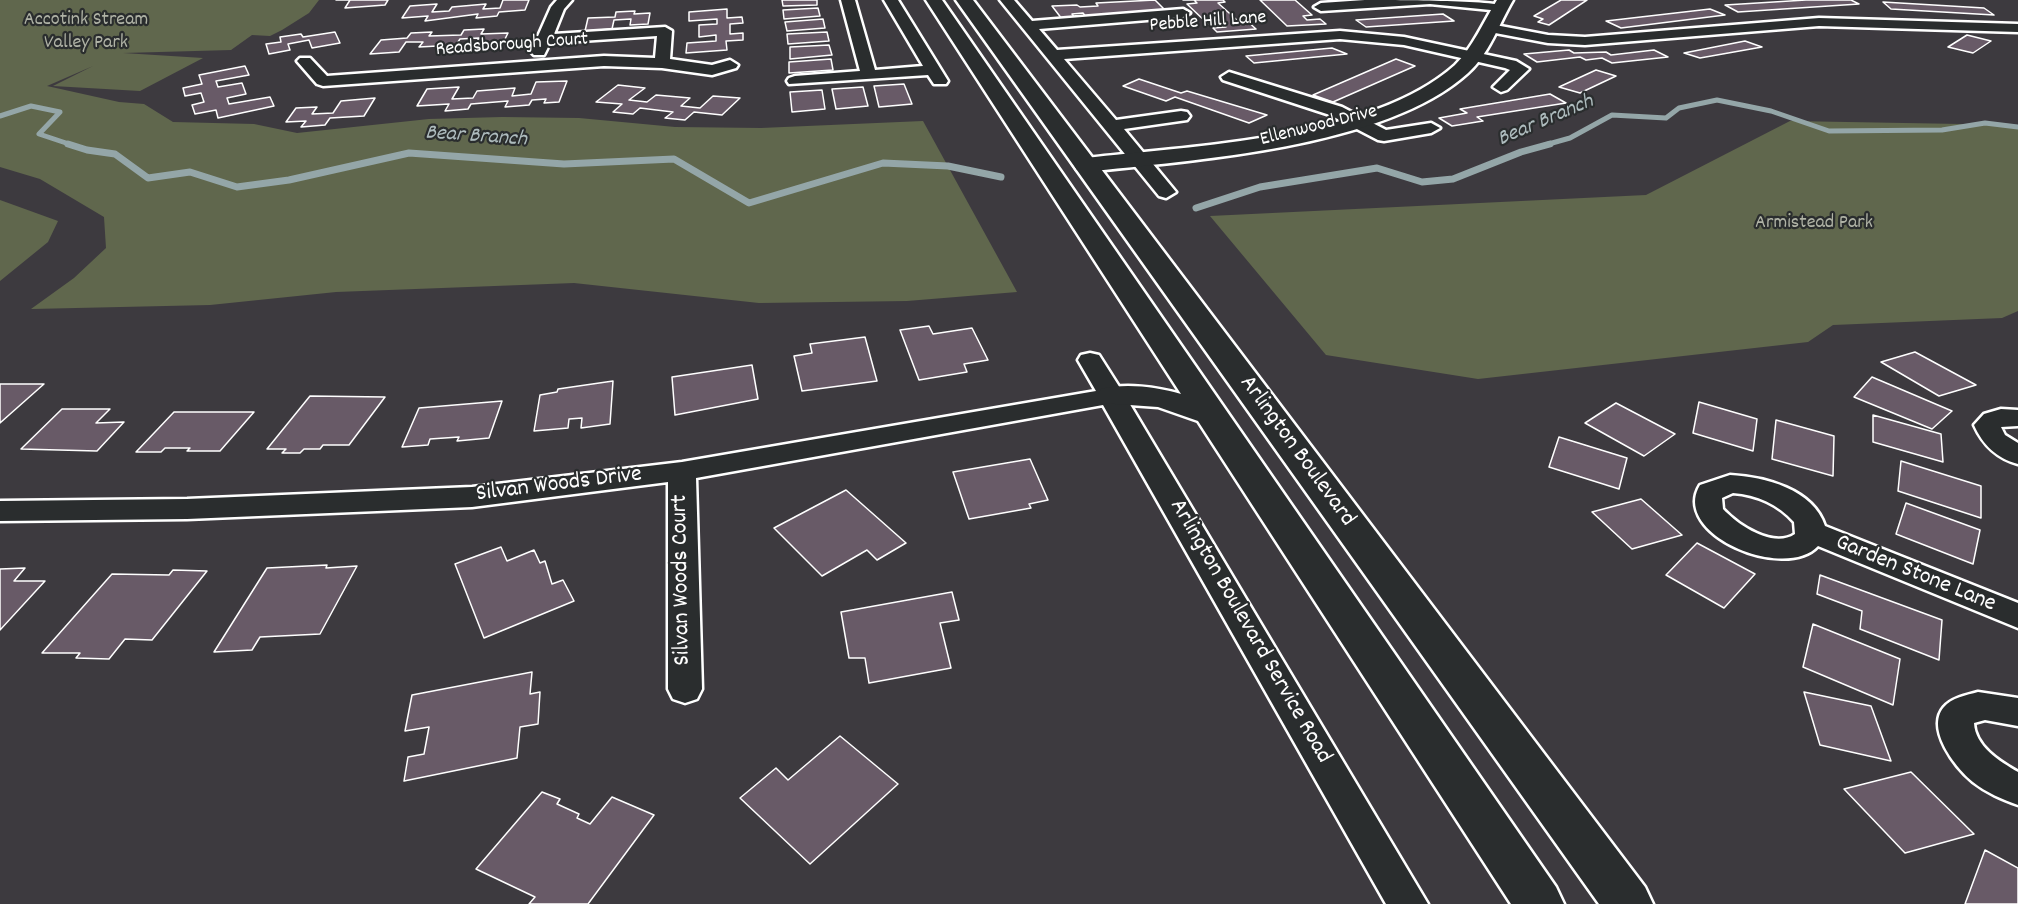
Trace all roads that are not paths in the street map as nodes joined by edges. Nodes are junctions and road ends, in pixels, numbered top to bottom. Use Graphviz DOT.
graph roads {
  1 [pos="566,0"];
  2 [pos="848,0"];
  3 [pos="891,0"];
  4 [pos="934,0"];
  5 [pos="964,0"];
  6 [pos="1007,0"];
  7 [pos="1169,0"];
  8 [pos="1316,4"];
  9 [pos="1503,4"];
  10 [pos="1183,13"];
  11 [pos="1340,23"];
  12 [pos="1196,24"];
  13 [pos="1029,26"];
  14 [pos="1490,28"];
  15 [pos="2018,28"];
  16 [pos="546,39"];
  17 [pos="1052,55"];
  18 [pos="1473,57"];
  19 [pos="304,61"];
  20 [pos="662,63"];
  21 [pos="533,65"];
  22 [pos="730,65"];
  23 [pos="869,76"];
  24 [pos="1229,77"];
  25 [pos="795,81"];
  26 [pos="1501,87"];
  27 [pos="1181,116"];
  28 [pos="1354,121"];
  29 [pos="1111,126"];
  30 [pos="1431,128"];
  31 [pos="1140,158"];
  32 [pos="1084,165"];
  33 [pos="1166,192"];
  34 [pos="1090,360"];
  35 [pos="1112,396"];
  36 [pos="1210,414"];
  37 [pos="2018,418"];
  38 [pos="2018,455"];
  39 [pos="682,471"];
  40 [pos="0,511"];
  41 [pos="1813,533"];
  42 [pos="2018,616"];
  43 [pos="685,689"];
  44 [pos="2018,712"];
  45 [pos="2018,789"];
  46 [pos="1408,904"];
  47 [pos="1539,904"];
  48 [pos="1629,904"];
  1 -- 16 [label="street"];
  2 -- 23 [label="street"];
  3 -- 23 [label="street"];
  4 -- 36 [label="main road, Arlington Boulevard"];
  5 -- 32 [label="main road, Arlington Boulevard"];
  6 -- 13 [label="street"];
  7 -- 10 [label="street"];
  8 -- 9 [label="street"];
  8 -- 11 [label="street"];
  9 -- 14 [label="main road, Ellenwood Drive"];
  10 -- 12 [label="street"];
  10 -- 13 [label="street"];
  13 -- 17 [label="street"];
  14 -- 15 [label="street"];
  14 -- 18 [label="main road, Ellenwood Drive"];
  16 -- 20 [label="street"];
  16 -- 21 [label="street"];
  17 -- 18 [label="street, Pebble Hill Lane"];
  17 -- 29 [label="street"];
  18 -- 26 [label="street, Pebble Hill Lane"];
  18 -- 28 [label="main road, Ellenwood Drive"];
  19 -- 21 [label="street, Readsborough Court"];
  20 -- 21 [label="street, Readsborough Court"];
  20 -- 22 [label="street, Readsborough Court"];
  23 -- 25 [label="street"];
  24 -- 28 [label="street"];
  27 -- 29 [label="street"];
  28 -- 30 [label="street"];
  28 -- 31 [label="main road, Ellenwood Drive"];
  29 -- 31 [label="street"];
  31 -- 32 [label="main road, Ellenwood Drive"];
  31 -- 33 [label="street"];
  32 -- 48 [label="main road, Arlington Boulevard"];
  34 -- 35 [label="street, Arlington Boulevard Service Road"];
  35 -- 36 [label="main road"];
  35 -- 39 [label="street, Silvan Woods Drive"];
  35 -- 46 [label="street, Arlington Boulevard Service Road"];
  36 -- 47 [label="main road, Arlington Boulevard"];
  37 -- 38 [label="street"];
  39 -- 40 [label="street, Silvan Woods Drive"];
  39 -- 43 [label="street, Silvan Woods Court"];
  41 -- 42 [label="street, Garden Stone Lane"];
  44 -- 45 [label="street"];
}
